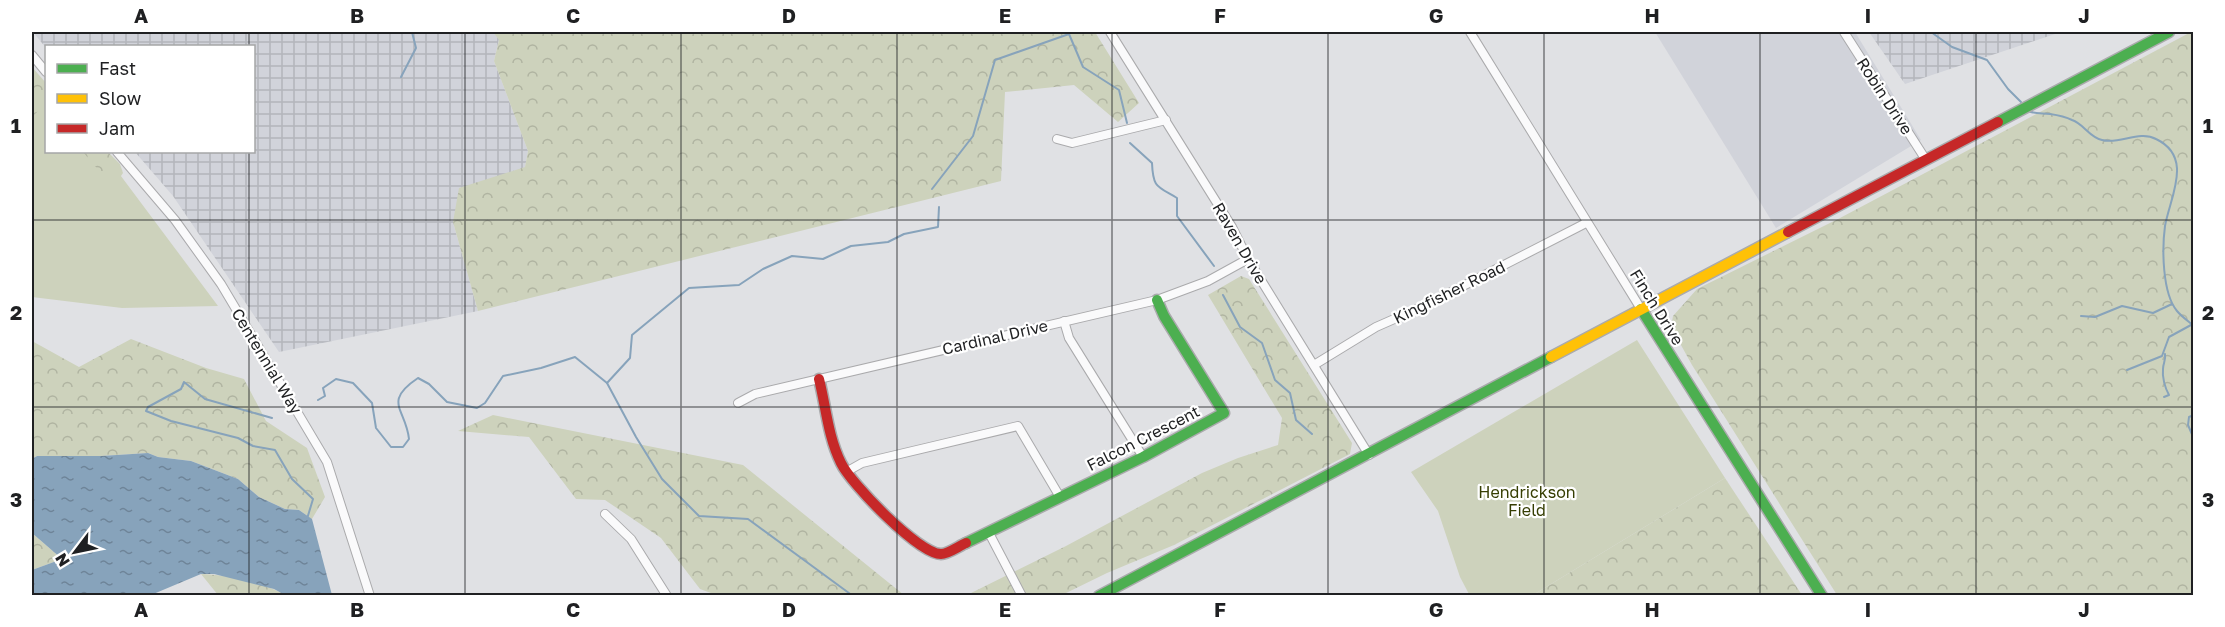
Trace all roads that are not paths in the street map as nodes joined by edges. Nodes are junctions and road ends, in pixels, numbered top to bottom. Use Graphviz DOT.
graph roads {
  1 [pos="1110,32"];
  2 [pos="1470,32"];
  3 [pos="1844,32"];
  4 [pos="2169,32"];
  5 [pos="32,55"];
  6 [pos="45,71"];
  7 [pos="1166,120"];
  8 [pos="1057,139"];
  9 [pos="118,153"];
  10 [pos="1926,160"];
  11 [pos="1586,223"];
  12 [pos="1248,259"];
  13 [pos="1157,300"];
  14 [pos="1641,309"];
  15 [pos="1064,321"];
  16 [pos="1314,365"];
  17 [pos="819,379"];
  18 [pos="738,403"];
  19 [pos="1369,455"];
  20 [pos="1143,457"];
  21 [pos="846,472"];
  22 [pos="1060,497"];
  23 [pos="605,514"];
  24 [pos="989,532"];
  25 [pos="370,596"];
  26 [pos="667,596"];
  27 [pos="1022,596"];
  28 [pos="1100,596"];
  29 [pos="1822,596"];
  1 -- 7 [label="street, Raven Drive"];
  2 -- 11 [label="street, Finch Drive"];
  3 -- 10 [label="street, Robin Drive"];
  4 -- 10 [label="street"];
  5 -- 6 [label="street"];
  7 -- 8 [label="street"];
  7 -- 12 [label="street, Raven Drive"];
  9 -- 25 [label="street, Centennial Way"];
  10 -- 14 [label="street"];
  11 -- 14 [label="street, Finch Drive"];
  11 -- 16 [label="street, Kingfisher Road"];
  12 -- 13 [label="street, Cardinal Drive"];
  12 -- 16 [label="street, Raven Drive"];
  13 -- 15 [label="street, Cardinal Drive"];
  13 -- 20 [label="street, Falcon Crescent"];
  14 -- 19 [label="street"];
  14 -- 29 [label="street, Finch Drive"];
  15 -- 17 [label="street, Cardinal Drive"];
  15 -- 20 [label="street"];
  16 -- 19 [label="street, Raven Drive"];
  17 -- 18 [label="street, Cardinal Drive"];
  17 -- 21 [label="street"];
  19 -- 28 [label="street"];
  20 -- 22 [label="street, Falcon Crescent"];
  21 -- 22 [label="street"];
  21 -- 24 [label="street, Falcon Crescent"];
  22 -- 24 [label="street, Falcon Crescent"];
  23 -- 26 [label="street"];
  24 -- 27 [label="street"];
}
